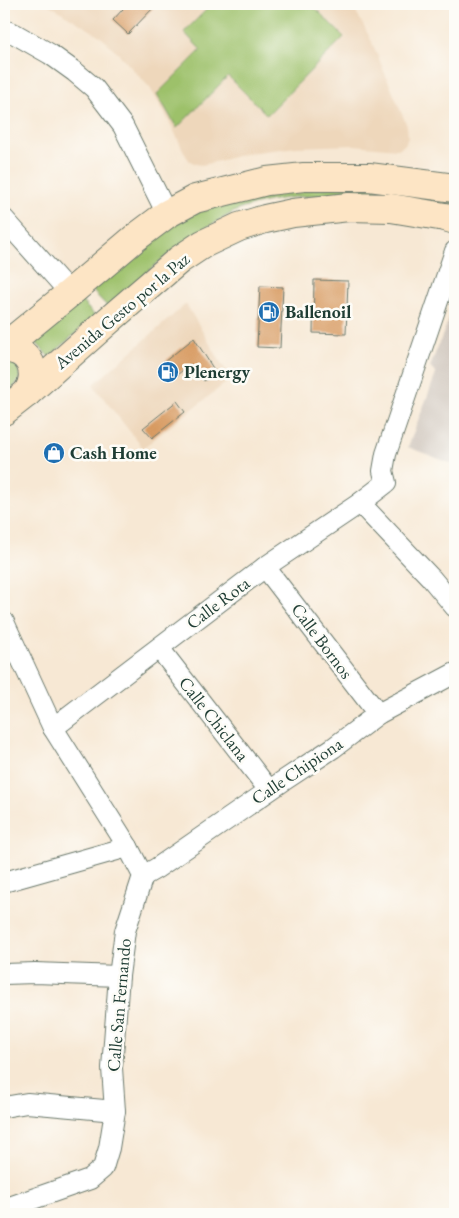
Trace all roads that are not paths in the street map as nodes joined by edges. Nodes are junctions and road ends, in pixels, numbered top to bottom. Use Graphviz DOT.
graph roads {
  1 [pos="4,30"];
  2 [pos="455,188"];
  3 [pos="167,214"];
  4 [pos="4,218"];
  5 [pos="455,220"];
  6 [pos="455,251"];
  7 [pos="70,293"];
  8 [pos="4,348"];
  9 [pos="27,393"];
  10 [pos="4,411"];
  11 [pos="360,503"];
  12 [pos="265,567"];
  13 [pos="455,607"];
  14 [pos="5,629"];
  15 [pos="159,648"];
  16 [pos="455,673"];
  17 [pos="378,714"];
  18 [pos="53,728"];
  19 [pos="269,790"];
  20 [pos="128,847"];
  21 [pos="142,876"];
  22 [pos="4,882"];
  23 [pos="4,974"];
  24 [pos="119,976"];
  25 [pos="4,1107"];
  26 [pos="115,1111"];
  27 [pos="4,1209"];
  1 -- 3 [label="street"];
  2 -- 3 [label="main road"];
  3 -- 7 [label="main road"];
  4 -- 7 [label="street"];
  5 -- 9 [label="main road, Avenida Gesto por la Paz"];
  6 -- 11 [label="street, Calle Rota"];
  7 -- 8 [label="main road"];
  8 -- 9 [label="main road"];
  9 -- 10 [label="main road, Avenida Gesto por la Paz"];
  11 -- 12 [label="street, Calle Rota"];
  11 -- 13 [label="street"];
  12 -- 15 [label="street, Calle Rota"];
  12 -- 17 [label="street, Calle Bornos"];
  14 -- 18 [label="street"];
  15 -- 18 [label="street, Calle Rota"];
  15 -- 19 [label="street, Calle Chiclana"];
  16 -- 17 [label="street, Calle Chipiona"];
  17 -- 19 [label="street, Calle Chipiona"];
  18 -- 20 [label="street"];
  19 -- 21 [label="street, Calle Chipiona"];
  20 -- 21 [label="street"];
  20 -- 22 [label="street"];
  21 -- 24 [label="street, Calle San Fernando"];
  23 -- 24 [label="street"];
  24 -- 26 [label="street, Calle San Fernando"];
  25 -- 26 [label="street"];
  26 -- 27 [label="street, Calle San Fernando"];
}
